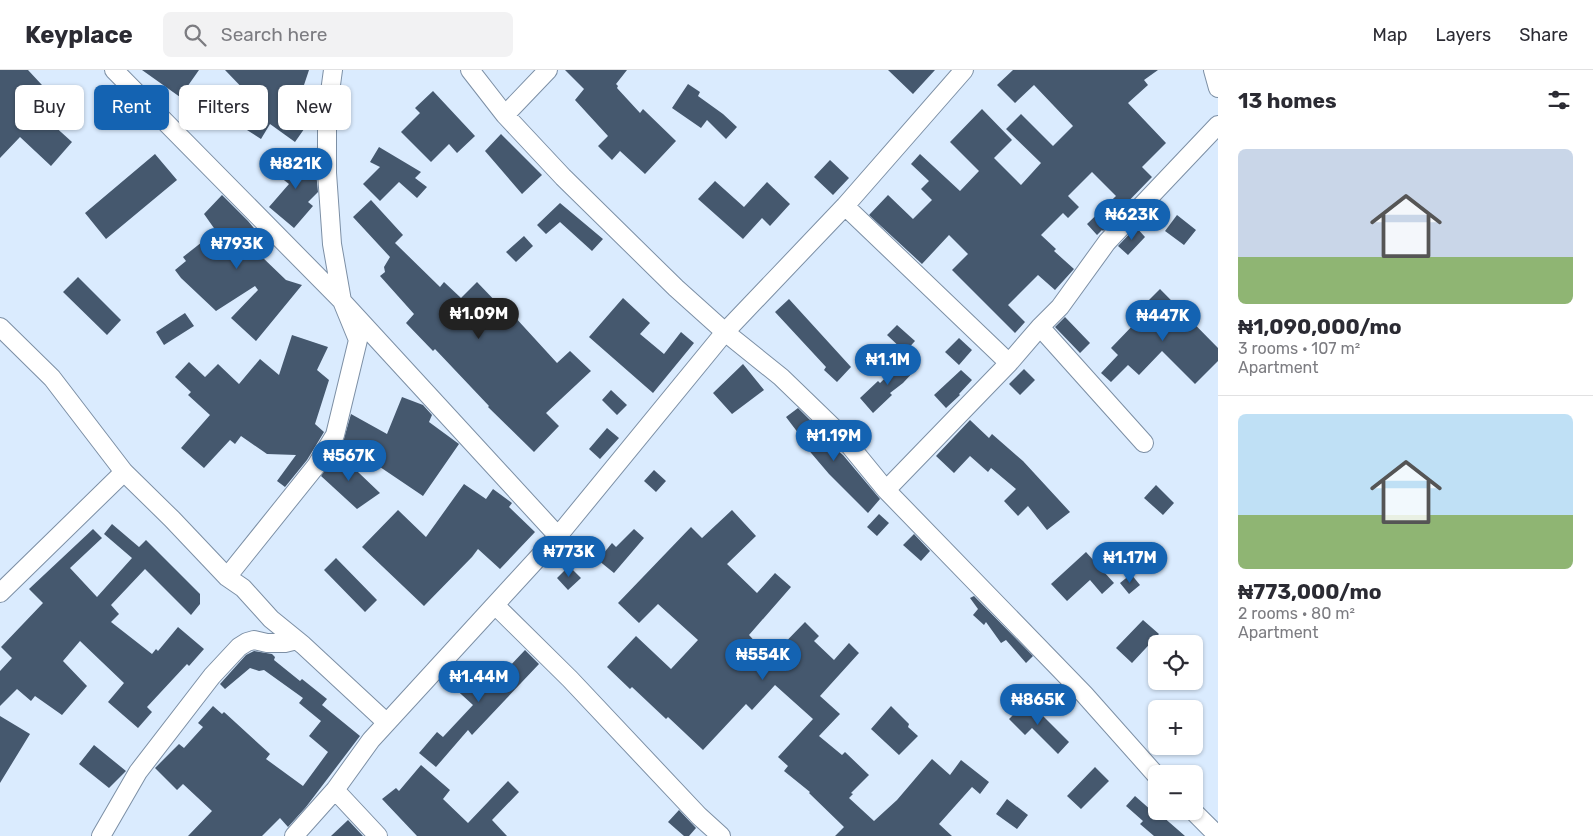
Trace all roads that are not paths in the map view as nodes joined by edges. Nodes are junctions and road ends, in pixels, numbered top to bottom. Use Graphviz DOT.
graph roads {
  1 [pos="114,70"];
  2 [pos="334,70"];
  3 [pos="470,70"];
  4 [pos="548,70"];
  5 [pos="964,70"];
  6 [pos="1213,70"];
  7 [pos="1218,88"];
  8 [pos="505,114"];
  9 [pos="1218,125"];
  10 [pos="846,206"];
  11 [pos="342,301"];
  12 [pos="0,327"];
  13 [pos="1040,327"];
  14 [pos="725,332"];
  15 [pos="1009,364"];
  16 [pos="1144,443"];
  17 [pos="124,472"];
  18 [pos="886,490"];
  19 [pos="558,536"];
  20 [pos="227,578"];
  21 [pos="0,593"];
  22 [pos="495,605"];
  23 [pos="297,640"];
  24 [pos="386,722"];
  25 [pos="1148,766"];
  26 [pos="335,790"];
  27 [pos="1201,820"];
  28 [pos="101,836"];
  29 [pos="294,836"];
  30 [pos="378,836"];
  31 [pos="721,836"];
  32 [pos="1218,836"];
  1 -- 11 [label="street"];
  2 -- 11 [label="street"];
  3 -- 8 [label="street"];
  4 -- 8 [label="street"];
  5 -- 10 [label="street"];
  6 -- 7 [label="street"];
  8 -- 14 [label="street"];
  9 -- 13 [label="street"];
  10 -- 14 [label="street"];
  10 -- 15 [label="street"];
  11 -- 19 [label="street"];
  11 -- 20 [label="street"];
  12 -- 17 [label="street"];
  13 -- 15 [label="street"];
  13 -- 16 [label="street"];
  14 -- 18 [label="street"];
  14 -- 19 [label="street"];
  15 -- 18 [label="street"];
  17 -- 20 [label="street"];
  17 -- 21 [label="street"];
  18 -- 25 [label="street"];
  19 -- 22 [label="street"];
  20 -- 23 [label="street"];
  22 -- 24 [label="street"];
  22 -- 31 [label="street"];
  23 -- 24 [label="street"];
  23 -- 28 [label="street"];
  24 -- 26 [label="street"];
  26 -- 29 [label="street"];
  26 -- 30 [label="street"];
  27 -- 32 [label="street"];
}
